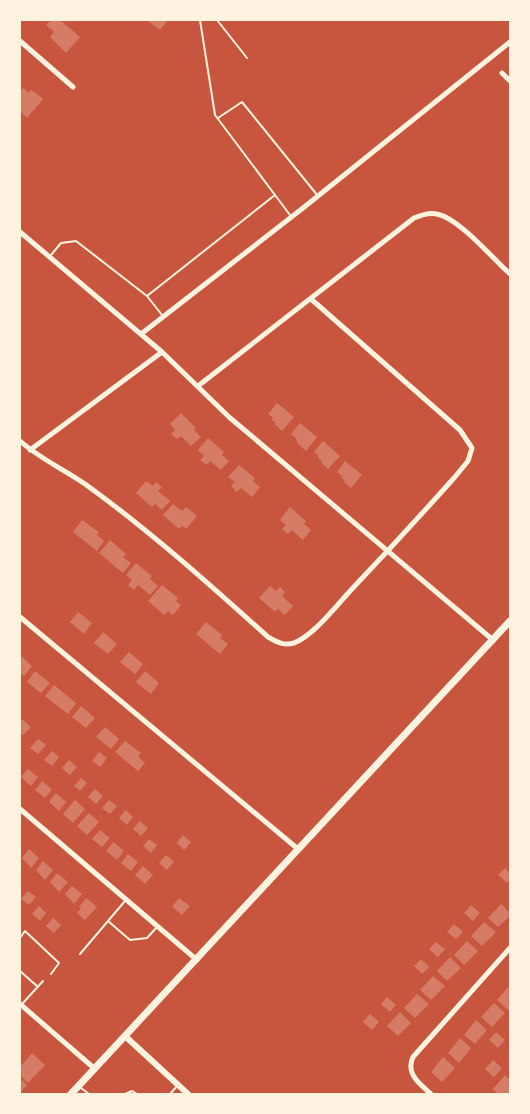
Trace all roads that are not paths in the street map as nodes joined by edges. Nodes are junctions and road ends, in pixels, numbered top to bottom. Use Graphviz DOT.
graph roads {
  1 [pos="200,20"];
  2 [pos="217,20"];
  3 [pos="20,41"];
  4 [pos="510,42"];
  5 [pos="247,58"];
  6 [pos="501,72"];
  7 [pos="510,81"];
  8 [pos="73,87"];
  9 [pos="217,118"];
  10 [pos="275,195"];
  11 [pos="318,196"];
  12 [pos="292,217"];
  13 [pos="20,232"];
  14 [pos="49,257"];
  15 [pos="510,274"];
  16 [pos="147,296"];
  17 [pos="311,299"];
  18 [pos="164,316"];
  19 [pos="141,334"];
  20 [pos="162,352"];
  21 [pos="198,386"];
  22 [pos="20,441"];
  23 [pos="30,450"];
  24 [pos="388,550"];
  25 [pos="20,617"];
  26 [pos="510,621"];
  27 [pos="493,640"];
  28 [pos="20,808"];
  29 [pos="298,849"];
  30 [pos="127,899"];
  31 [pos="108,921"];
  32 [pos="158,926"];
  33 [pos="20,938"];
  34 [pos="510,948"];
  35 [pos="80,954"];
  36 [pos="197,960"];
  37 [pos="20,971"];
  38 [pos="51,974"];
  39 [pos="43,981"];
  40 [pos="38,987"];
  41 [pos="20,1005"];
  42 [pos="125,1036"];
  43 [pos="95,1069"];
  44 [pos="178,1085"];
  45 [pos="79,1086"];
  46 [pos="71,1095"];
  47 [pos="89,1095"];
  48 [pos="125,1095"];
  49 [pos="137,1095"];
  50 [pos="170,1095"];
  51 [pos="188,1095"];
  52 [pos="431,1095"];
  1 -- 9 [label="lane"];
  2 -- 5 [label="lane"];
  3 -- 8 [label="street"];
  4 -- 11 [label="street"];
  6 -- 7 [label="street"];
  9 -- 10 [label="lane"];
  9 -- 11 [label="lane"];
  10 -- 12 [label="lane"];
  10 -- 16 [label="lane"];
  11 -- 12 [label="street"];
  12 -- 18 [label="street"];
  13 -- 14 [label="street"];
  14 -- 16 [label="lane"];
  14 -- 19 [label="street"];
  15 -- 17 [label="street"];
  16 -- 18 [label="lane"];
  17 -- 21 [label="street"];
  17 -- 24 [label="street"];
  18 -- 19 [label="street"];
  19 -- 20 [label="street"];
  20 -- 21 [label="street"];
  20 -- 23 [label="street"];
  21 -- 24 [label="street"];
  22 -- 23 [label="street"];
  23 -- 24 [label="street"];
  24 -- 27 [label="street"];
  25 -- 29 [label="street"];
  26 -- 27 [label="main road"];
  27 -- 29 [label="main road"];
  28 -- 30 [label="street"];
  29 -- 36 [label="main road"];
  30 -- 31 [label="lane"];
  30 -- 32 [label="street"];
  31 -- 32 [label="lane"];
  31 -- 35 [label="lane"];
  32 -- 36 [label="street"];
  33 -- 38 [label="lane"];
  34 -- 52 [label="street"];
  36 -- 42 [label="main road"];
  37 -- 40 [label="lane"];
  39 -- 40 [label="lane"];
  40 -- 41 [label="lane"];
  41 -- 43 [label="street"];
  42 -- 43 [label="main road"];
  42 -- 44 [label="street"];
  43 -- 45 [label="main road"];
  44 -- 50 [label="lane"];
  44 -- 51 [label="street"];
  45 -- 46 [label="main road"];
  45 -- 47 [label="lane"];
  48 -- 49 [label="lane"];
}
